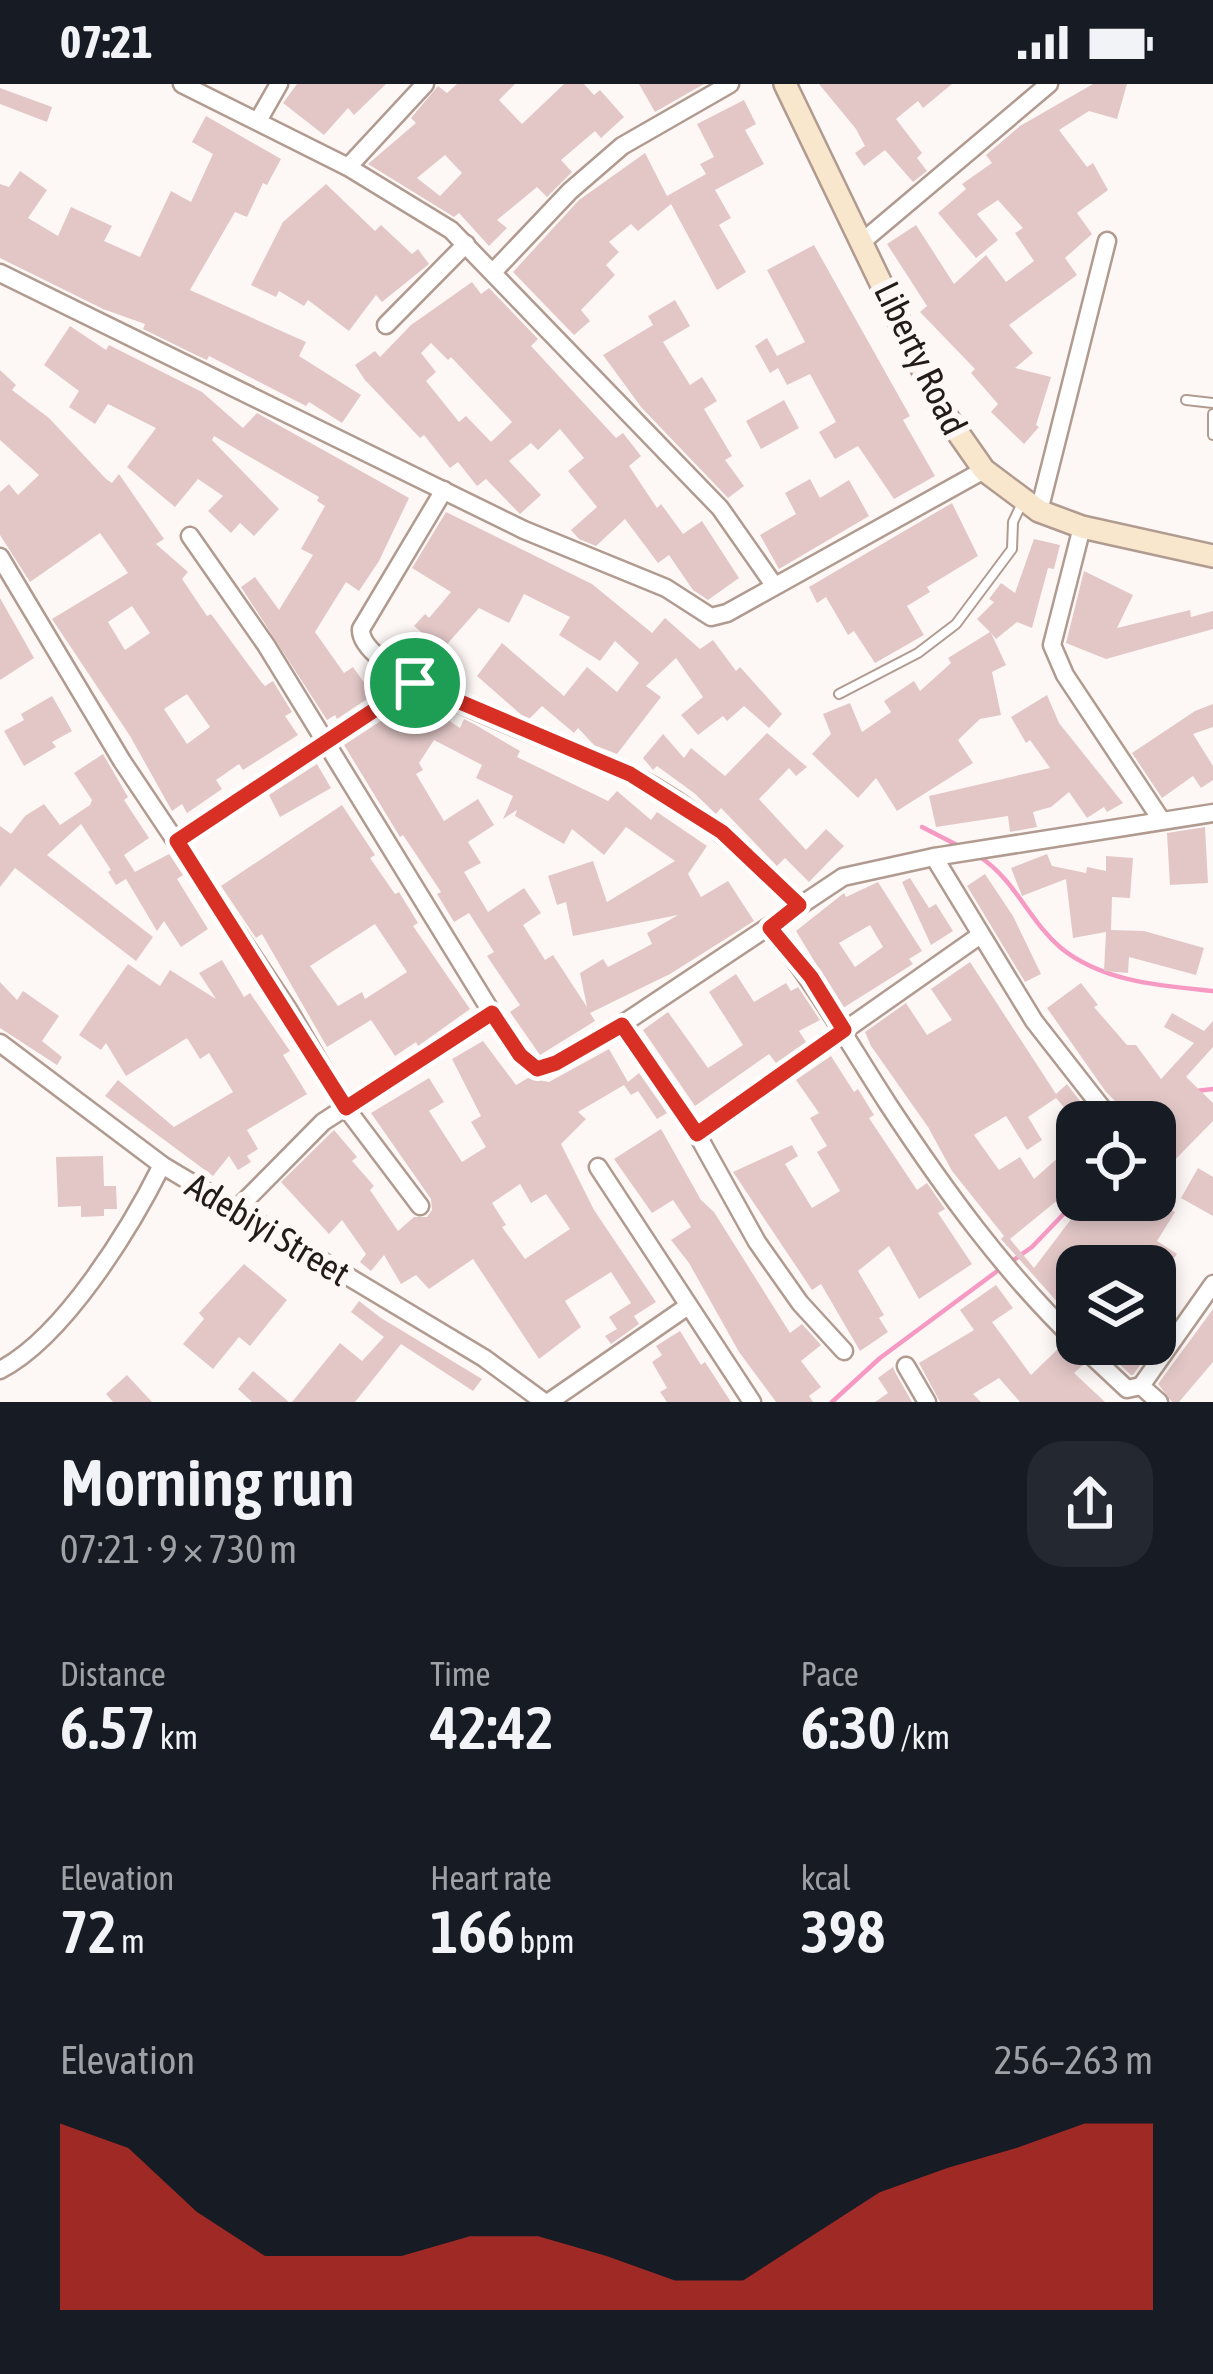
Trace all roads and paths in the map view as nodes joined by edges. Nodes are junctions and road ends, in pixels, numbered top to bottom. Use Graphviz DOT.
graph roads {
  1 [pos="182,84"];
  2 [pos="279,84"];
  3 [pos="425,84"];
  4 [pos="730,84"];
  5 [pos="785,84"];
  6 [pos="1049,84"];
  7 [pos="259,119"];
  8 [pos="348,167"];
  9 [pos="863,241"];
  10 [pos="1107,241"];
  11 [pos="466,244"];
  12 [pos="495,270"];
  13 [pos="0,273"];
  14 [pos="386,325"];
  15 [pos="1186,400"];
  16 [pos="1213,403"];
  17 [pos="1213,414"];
  18 [pos="1213,435"];
  19 [pos="983,470"];
  20 [pos="444,490"];
  21 [pos="1031,506"];
  22 [pos="1082,527"];
  23 [pos="190,536"];
  24 [pos="1213,556"];
  25 [pos="0,557"];
  26 [pos="774,585"];
  27 [pos="415,683"];
  28 [pos="839,694"];
  29 [pos="326,741"];
  30 [pos="1213,813"];
  31 [pos="1160,818"];
  32 [pos="177,841"];
  33 [pos="934,857"];
  34 [pos="799,905"];
  35 [pos="770,928"];
  36 [pos="979,936"];
  37 [pos="492,1013"];
  38 [pos="622,1025"];
  39 [pos="844,1030"];
  40 [pos="0,1042"];
  41 [pos="1096,1101"];
  42 [pos="346,1108"];
  43 [pos="697,1134"];
  44 [pos="162,1165"];
  45 [pos="598,1167"];
  46 [pos="420,1206"];
  47 [pos="235,1211"];
  48 [pos="1213,1284"];
  49 [pos="688,1306"];
  50 [pos="1056,1320"];
  51 [pos="844,1352"];
  52 [pos="1101,1365"];
  53 [pos="906,1366"];
  54 [pos="0,1370"];
  55 [pos="1141,1386"];
  56 [pos="547,1402"];
  57 [pos="752,1402"];
  58 [pos="927,1402"];
  59 [pos="1159,1402"];
  1 -- 7 [label="street"];
  2 -- 7 [label="street"];
  3 -- 8 [label="street"];
  4 -- 12 [label="street"];
  5 -- 9 [label="street, Liberty Road"];
  6 -- 9 [label="street"];
  7 -- 8 [label="street"];
  8 -- 11 [label="street"];
  9 -- 19 [label="street, Liberty Road"];
  10 -- 21 [label="street"];
  11 -- 12 [label="street"];
  11 -- 14 [label="street"];
  12 -- 26 [label="street"];
  13 -- 20 [label="street"];
  15 -- 16 [label="lane"];
  17 -- 18 [label="lane"];
  19 -- 21 [label="street, Liberty Road"];
  19 -- 26 [label="street"];
  20 -- 26 [label="street"];
  20 -- 27 [label="street"];
  21 -- 22 [label="street, Liberty Road"];
  21 -- 28 [label="lane"];
  22 -- 24 [label="street, Liberty Road"];
  22 -- 31 [label="street"];
  23 -- 29 [label="street"];
  25 -- 32 [label="street"];
  27 -- 29 [label="street"];
  27 -- 34 [label="street"];
  29 -- 32 [label="street"];
  29 -- 37 [label="street"];
  30 -- 31 [label="street"];
  31 -- 33 [label="street"];
  32 -- 42 [label="street"];
  33 -- 34 [label="street"];
  33 -- 36 [label="street"];
  34 -- 35 [label="street"];
  35 -- 38 [label="street"];
  35 -- 39 [label="street"];
  36 -- 39 [label="street"];
  36 -- 41 [label="street"];
  37 -- 38 [label="street"];
  37 -- 42 [label="street"];
  38 -- 43 [label="street"];
  39 -- 43 [label="street"];
  39 -- 50 [label="street"];
  40 -- 44 [label="street, Adebiyi Street"];
  42 -- 46 [label="street"];
  42 -- 47 [label="street"];
  43 -- 51 [label="street"];
  44 -- 47 [label="street, Adebiyi Street"];
  44 -- 54 [label="street"];
  45 -- 49 [label="street"];
  47 -- 56 [label="street, Adebiyi Street"];
  48 -- 55 [label="street"];
  49 -- 56 [label="street"];
  49 -- 57 [label="street"];
  52 -- 55 [label="street"];
  53 -- 58 [label="street"];
  55 -- 59 [label="street"];
}
